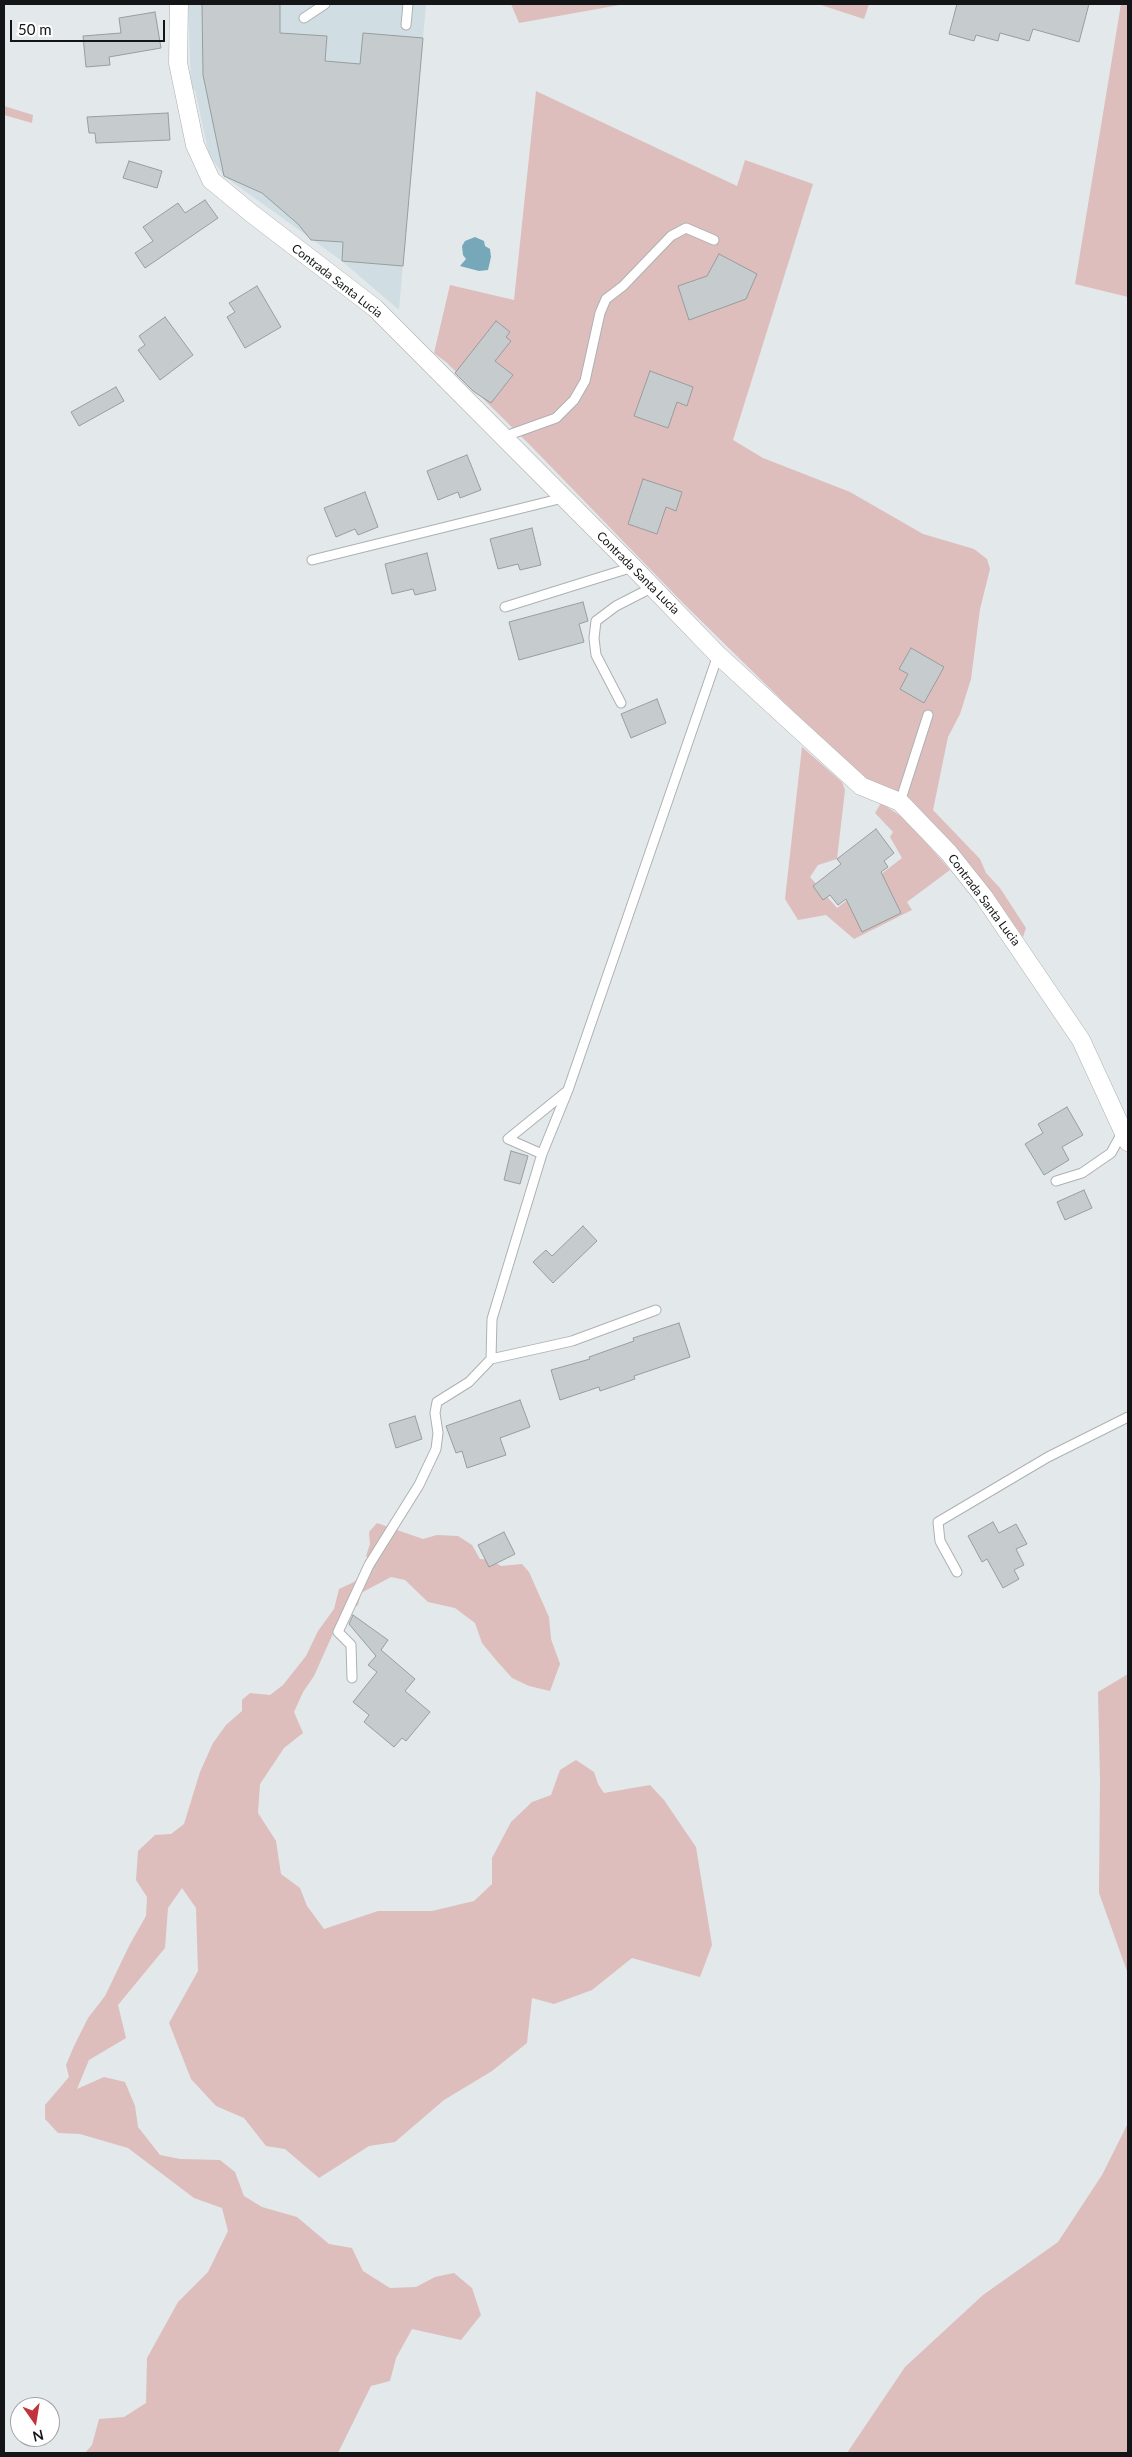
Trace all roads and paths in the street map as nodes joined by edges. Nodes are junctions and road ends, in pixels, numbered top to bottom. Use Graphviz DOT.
graph roads {
  1 [pos="179,4"];
  2 [pos="325,4"];
  3 [pos="408,4"];
  4 [pos="304,18"];
  5 [pos="406,25"];
  6 [pos="714,240"];
  7 [pos="503,437"];
  8 [pos="563,498"];
  9 [pos="312,560"];
  10 [pos="633,567"];
  11 [pos="653,587"];
  12 [pos="505,607"];
  13 [pos="718,655"];
  14 [pos="620,704"];
  15 [pos="928,715"];
  16 [pos="900,802"];
  17 [pos="568,1090"];
  18 [pos="1127,1134"];
  19 [pos="542,1154"];
  20 [pos="1056,1181"];
  21 [pos="656,1310"];
  22 [pos="491,1358"];
  23 [pos="1128,1417"];
  24 [pos="957,1572"];
  25 [pos="352,1678"];
  1 -- 7 [label="street, Contrada Santa Lucia"];
  2 -- 4 [label="lane"];
  3 -- 5 [label="lane"];
  6 -- 7 [label="lane"];
  7 -- 8 [label="street, Contrada Santa Lucia"];
  8 -- 9 [label="lane"];
  8 -- 10 [label="street, Contrada Santa Lucia"];
  10 -- 11 [label="street, Contrada Santa Lucia"];
  10 -- 12 [label="lane"];
  11 -- 13 [label="street, Contrada Santa Lucia"];
  11 -- 14 [label="lane"];
  13 -- 16 [label="street, Contrada Santa Lucia"];
  13 -- 17 [label="lane"];
  15 -- 16 [label="lane"];
  16 -- 18 [label="street, Contrada Santa Lucia"];
  17 -- 19 [label="lane"];
  17 -- 19 [label="lane"];
  18 -- 20 [label="lane"];
  19 -- 22 [label="lane"];
  21 -- 22 [label="lane"];
  22 -- 25 [label="lane"];
  23 -- 24 [label="lane"];
}
